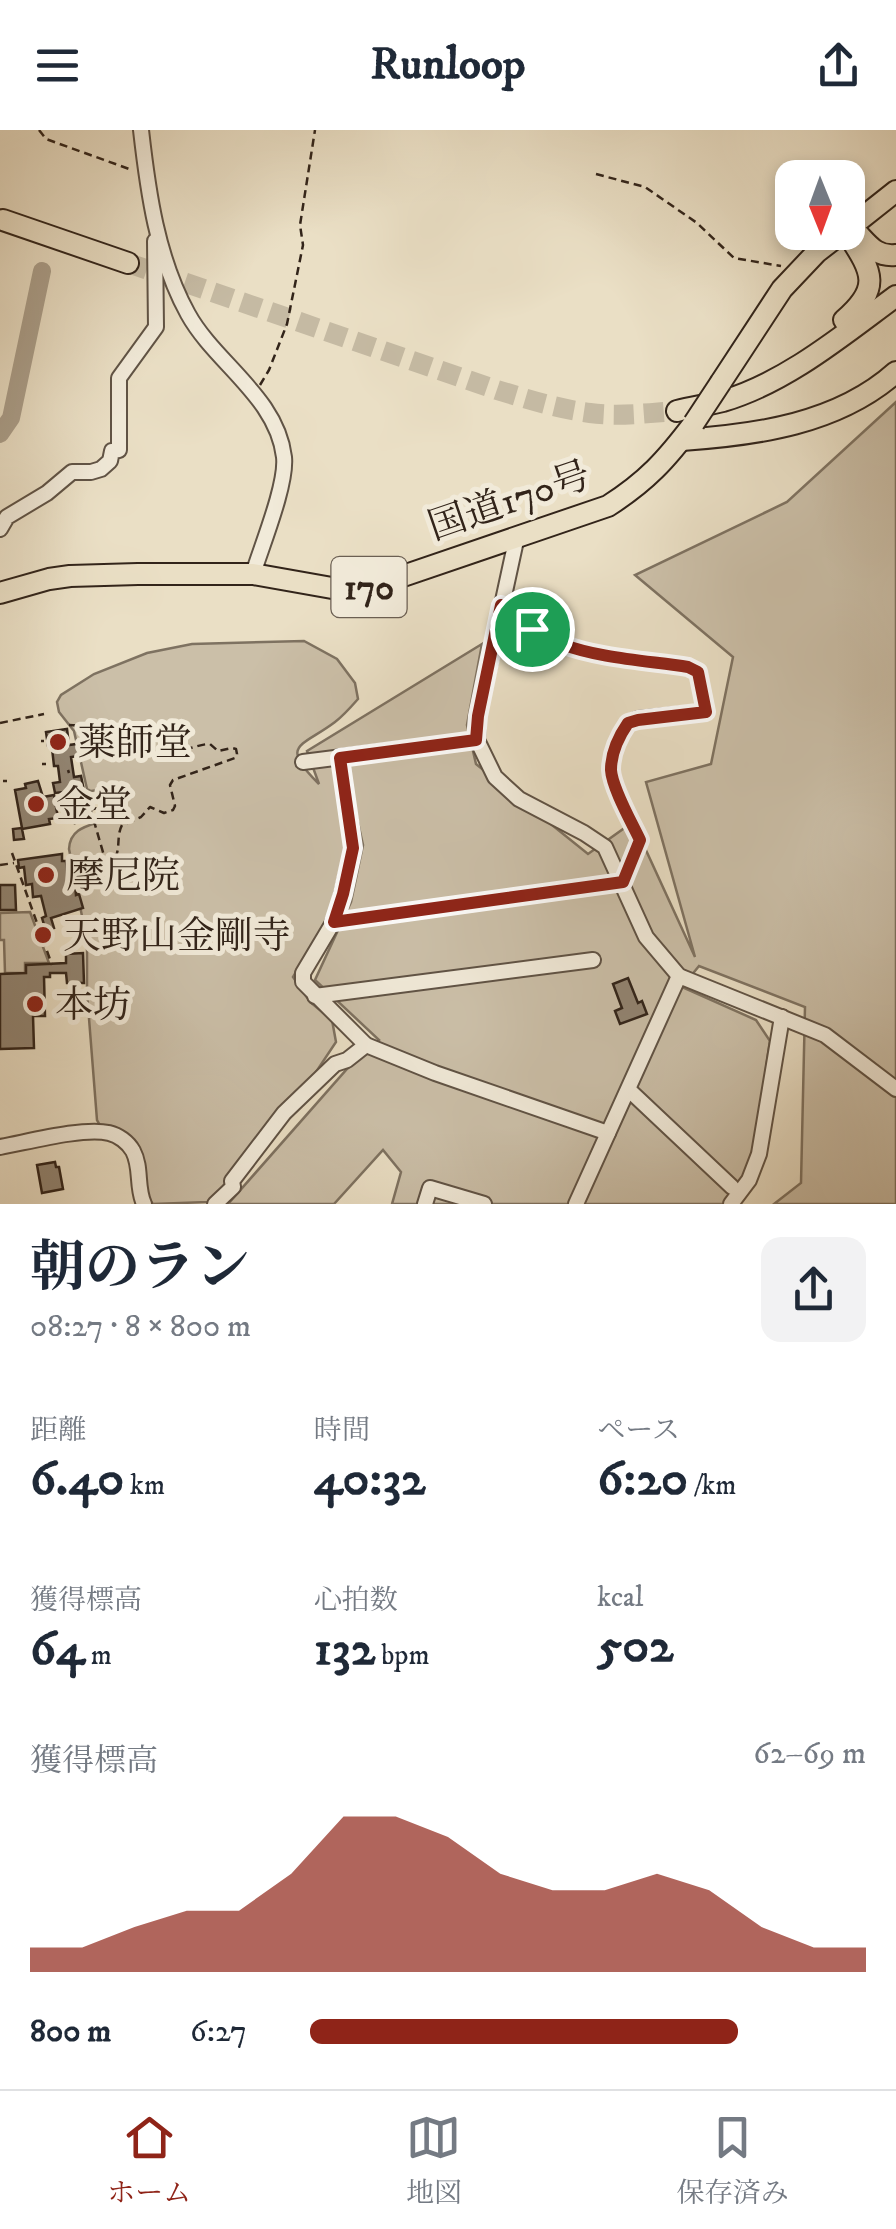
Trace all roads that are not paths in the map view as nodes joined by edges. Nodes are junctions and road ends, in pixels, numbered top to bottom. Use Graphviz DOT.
graph roads {
  1 [pos="141,130"];
  2 [pos="896,192"];
  3 [pos="865,216"];
  4 [pos="3,220"];
  5 [pos="155,222"];
  6 [pos="865,244"];
  7 [pos="820,250"];
  8 [pos="859,250"];
  9 [pos="896,255"];
  10 [pos="128,263"];
  11 [pos="896,296"];
  12 [pos="896,315"];
  13 [pos="819,351"];
  14 [pos="796,366"];
  15 [pos="896,372"];
  16 [pos="896,384"];
  17 [pos="684,424"];
  18 [pos="0,529"];
  19 [pos="517,536"];
  20 [pos="253,574"];
  21 [pos="0,593"];
  22 [pos="501,605"];
  23 [pos="476,740"];
  24 [pos="340,758"];
  25 [pos="303,762"];
  26 [pos="623,882"];
  27 [pos="334,922"];
  28 [pos="593,960"];
  29 [pos="680,976"];
  30 [pos="315,996"];
  31 [pos="782,1017"];
  32 [pos="366,1045"];
  33 [pos="896,1088"];
  34 [pos="629,1090"];
  35 [pos="608,1133"];
  36 [pos="0,1147"];
  37 [pos="732,1187"];
  38 [pos="140,1200"];
  39 [pos="215,1204"];
  40 [pos="425,1204"];
  41 [pos="484,1204"];
  42 [pos="576,1204"];
  43 [pos="731,1204"];
  1 -- 5 [label="street"];
  2 -- 3 [label="highway, 国道170号 / 170"];
  4 -- 10 [label="highway"];
  5 -- 18 [label="street"];
  5 -- 20 [label="street"];
  6 -- 9 [label="highway"];
  7 -- 17 [label="highway, 国道170号 / 170, bridge"];
  8 -- 14 [label="highway"];
  11 -- 13 [label="highway"];
  12 -- 13 [label="highway"];
  13 -- 14 [label="highway"];
  14 -- 17 [label="highway"];
  15 -- 17 [label="highway"];
  16 -- 17 [label="highway"];
  17 -- 19 [label="highway, 国道170号 / 170"];
  19 -- 20 [label="highway, 国道170号 / 170"];
  19 -- 22 [label="street"];
  20 -- 21 [label="highway, 国道170号 / 170"];
  22 -- 23 [label="street"];
  22 -- 26 [label="street"];
  23 -- 24 [label="street"];
  23 -- 26 [label="street"];
  24 -- 25 [label="street"];
  24 -- 27 [label="street"];
  26 -- 27 [label="street"];
  26 -- 29 [label="street"];
  27 -- 30 [label="street"];
  28 -- 30 [label="street"];
  29 -- 31 [label="street"];
  29 -- 34 [label="street"];
  30 -- 32 [label="street"];
  31 -- 33 [label="street"];
  31 -- 43 [label="street"];
  32 -- 35 [label="street"];
  32 -- 39 [label="street"];
  34 -- 35 [label="street"];
  34 -- 37 [label="street"];
  35 -- 42 [label="street"];
  36 -- 38 [label="street"];
  40 -- 41 [label="street"];
}
